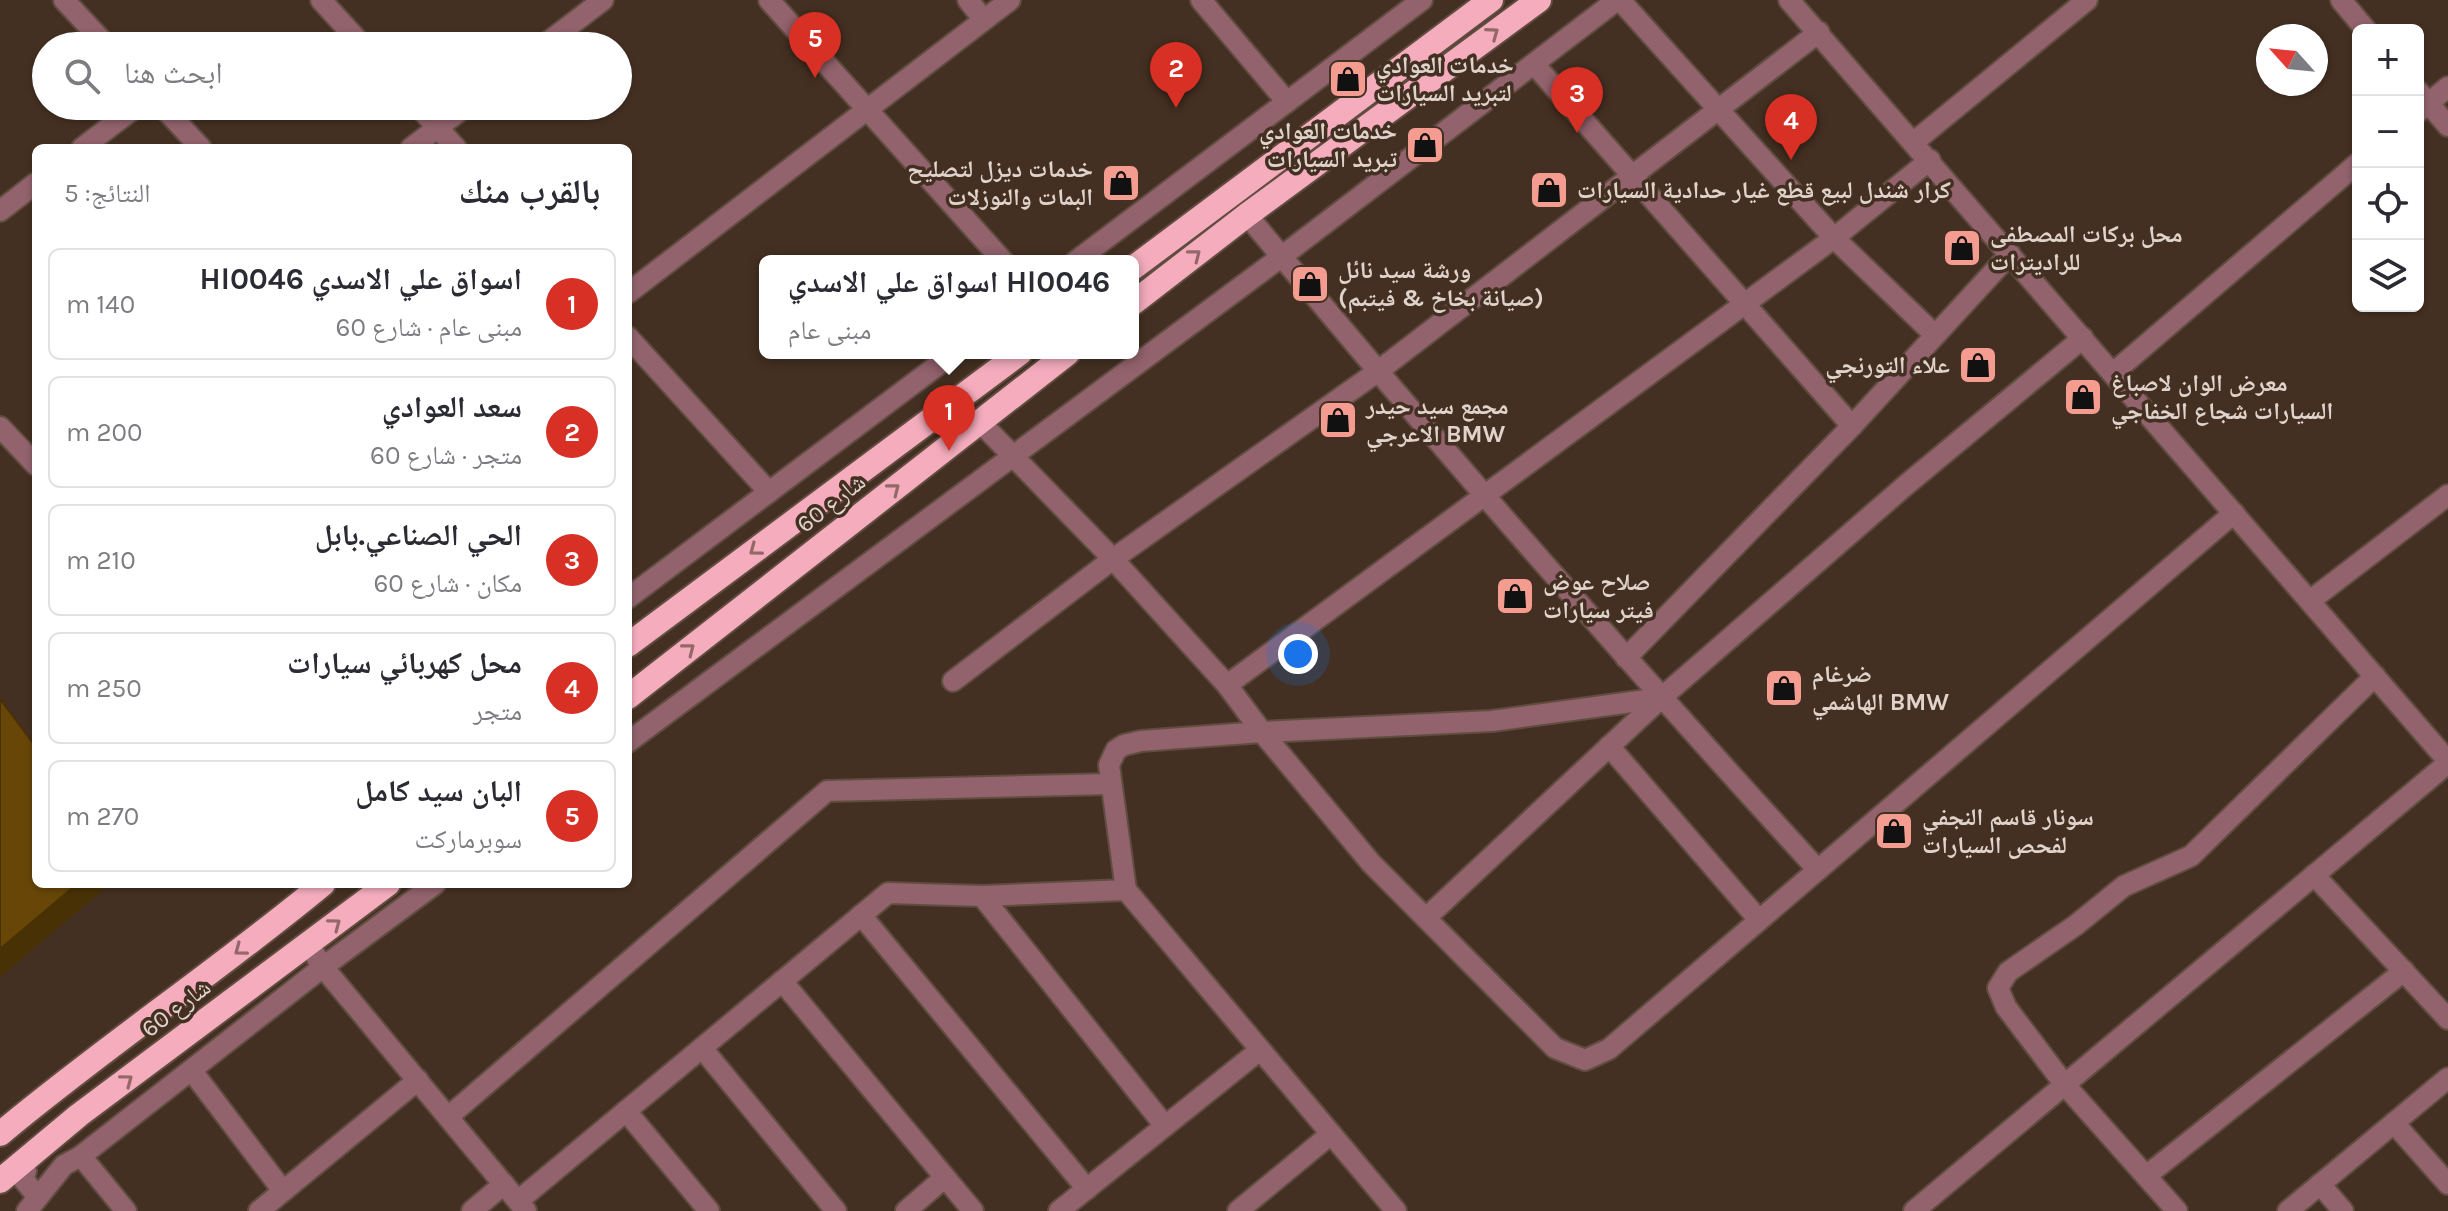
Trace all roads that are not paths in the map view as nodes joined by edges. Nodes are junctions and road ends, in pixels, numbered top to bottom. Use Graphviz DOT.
graph roads {
  1 [pos="64,0"];
  2 [pos="321,0"];
  3 [pos="603,0"];
  4 [pos="769,0"];
  5 [pos="968,0"];
  6 [pos="1010,0"];
  7 [pos="1201,0"];
  8 [pos="1422,0"];
  9 [pos="1491,0"];
  10 [pos="1539,0"];
  11 [pos="1618,0"];
  12 [pos="1789,0"];
  13 [pos="2087,0"];
  14 [pos="2341,0"];
  15 [pos="984,20"];
  16 [pos="2361,24"];
  17 [pos="94,32"];
  18 [pos="350,32"];
  19 [pos="561,32"];
  20 [pos="1819,32"];
  21 [pos="1534,64"];
  22 [pos="2448,87"];
  23 [pos="2424,100"];
  24 [pos="1287,102"];
  25 [pos="2424,105"];
  26 [pos="868,108"];
  27 [pos="1719,109"];
  28 [pos="119,120"];
  29 [pos="175,120"];
  30 [pos="431,120"];
  31 [pos="448,120"];
  32 [pos="2448,126"];
  33 [pos="438,128"];
  34 [pos="1914,142"];
  35 [pos="87,144"];
  36 [pos="197,144"];
  37 [pos="416,144"];
  38 [pos="452,144"];
  39 [pos="1930,160"];
  40 [pos="2352,168"];
  41 [pos="1633,175"];
  42 [pos="32,186"];
  43 [pos="0,211"];
  44 [pos="1247,215"];
  45 [pos="1834,238"];
  46 [pos="2010,254"];
  47 [pos="998,255"];
  48 [pos="1084,255"];
  49 [pos="1281,257"];
  50 [pos="1139,264"];
  51 [pos="632,290"];
  52 [pos="1139,298"];
  53 [pos="1746,303"];
  54 [pos="1935,335"];
  55 [pos="2083,338"];
  56 [pos="632,341"];
  57 [pos="946,359"];
  58 [pos="1012,359"];
  59 [pos="1060,359"];
  60 [pos="1377,372"];
  61 [pos="2113,373"];
  62 [pos="979,421"];
  63 [pos="1852,426"];
  64 [pos="0,427"];
  65 [pos="29,444"];
  66 [pos="1012,457"];
  67 [pos="769,492"];
  68 [pos="1484,494"];
  69 [pos="2448,495"];
  70 [pos="2234,513"];
  71 [pos="1113,559"];
  72 [pos="632,595"];
  73 [pos="2311,600"];
  74 [pos="632,642"];
  75 [pos="1626,658"];
  76 [pos="2375,676"];
  77 [pos="953,681"];
  78 [pos="1227,685"];
  79 [pos="632,694"];
  80 [pos="1661,698"];
  81 [pos="1262,732"];
  82 [pos="632,739"];
  83 [pos="1609,746"];
  84 [pos="2448,762"];
  85 [pos="1110,784"];
  86 [pos="1818,870"];
  87 [pos="2314,875"];
  88 [pos="383,888"];
  89 [pos="430,888"];
  90 [pos="314,889"];
  91 [pos="1126,890"];
  92 [pos="982,896"];
  93 [pos="861,915"];
  94 [pos="1426,918"];
  95 [pos="1759,920"];
  96 [pos="308,944"];
  97 [pos="323,967"];
  98 [pos="2404,971"];
  99 [pos="782,981"];
  100 [pos="2448,1019"];
  101 [pos="702,1048"];
  102 [pos="1260,1050"];
  103 [pos="192,1071"];
  104 [pos="2448,1078"];
  105 [pos="418,1080"];
  106 [pos="2065,1085"];
  107 [pos="57,1087"];
  108 [pos="626,1111"];
  109 [pos="79,1115"];
  110 [pos="448,1117"];
  111 [pos="0,1121"];
  112 [pos="2394,1123"];
  113 [pos="1165,1126"];
  114 [pos="0,1134"];
  115 [pos="1331,1134"];
  116 [pos="81,1156"];
  117 [pos="26,1171"];
  118 [pos="2146,1176"];
  119 [pos="944,1178"];
  120 [pos="0,1181"];
  121 [pos="504,1184"];
  122 [pos="2320,1184"];
  123 [pos="2448,1184"];
  124 [pos="1087,1189"];
  125 [pos="283,1191"];
  126 [pos="0,1197"];
  127 [pos="32,1204"];
  128 [pos="522,1206"];
  129 [pos="126,1211"];
  130 [pos="259,1211"];
  131 [pos="472,1211"];
  132 [pos="709,1211"];
  133 [pos="836,1211"];
  134 [pos="906,1211"];
  135 [pos="973,1211"];
  136 [pos="1059,1211"];
  137 [pos="1238,1211"];
  138 [pos="1396,1211"];
  139 [pos="1914,1211"];
  140 [pos="2177,1211"];
  141 [pos="2288,1211"];
  142 [pos="2343,1211"];
  1 -- 17 [label="street"];
  2 -- 18 [label="street"];
  3 -- 19 [label="street"];
  4 -- 26 [label="street"];
  5 -- 15 [label="street"];
  6 -- 15 [label="street"];
  7 -- 24 [label="street"];
  8 -- 24 [label="street"];
  9 -- 50 [label="highway"];
  44 -- 10 [label="highway, one-way"];
  11 -- 21 [label="street"];
  11 -- 27 [label="street"];
  12 -- 20 [label="street"];
  13 -- 34 [label="street"];
  14 -- 16 [label="street"];
  15 -- 26 [label="street"];
  20 -- 27 [label="street"];
  20 -- 34 [label="street"];
  21 -- 41 [label="street"];
  21 -- 49 [label="street"];
  22 -- 23 [label="street"];
  24 -- 48 [label="street"];
  25 -- 32 [label="street"];
  26 -- 47 [label="street"];
  26 -- 51 [label="street"];
  27 -- 41 [label="street"];
  27 -- 45 [label="street"];
  28 -- 35 [label="street"];
  29 -- 36 [label="street"];
  30 -- 33 [label="street"];
  31 -- 33 [label="street"];
  33 -- 37 [label="street"];
  33 -- 38 [label="street"];
  34 -- 39 [label="street"];
  39 -- 45 [label="street"];
  39 -- 46 [label="street"];
  40 -- 61 [label="street"];
  41 -- 53 [label="street"];
  41 -- 60 [label="street"];
  42 -- 43 [label="street"];
  44 -- 49 [label="street"];
  52 -- 44 [label="highway, one-way"];
  45 -- 53 [label="street"];
  45 -- 54 [label="street"];
  46 -- 54 [label="street"];
  46 -- 55 [label="street"];
  49 -- 60 [label="street"];
  49 -- 66 [label="street"];
  53 -- 63 [label="street"];
  53 -- 68 [label="street"];
  54 -- 63 [label="street"];
  55 -- 61 [label="street"];
  55 -- 80 [label="street"];
  56 -- 67 [label="street"];
  57 -- 67 [label="street"];
  58 -- 74 [label="highway, شارع 60, one-way"];
  59 -- 62 [label="highway, شارع 60"];
  60 -- 68 [label="street"];
  60 -- 71 [label="street"];
  61 -- 70 [label="street"];
  62 -- 66 [label="street"];
  79 -- 62 [label="highway, شارع 60, one-way"];
  63 -- 75 [label="street"];
  64 -- 65 [label="street"];
  66 -- 71 [label="street"];
  66 -- 82 [label="street"];
  67 -- 72 [label="street"];
  68 -- 75 [label="street"];
  68 -- 78 [label="street"];
  69 -- 73 [label="street"];
  70 -- 73 [label="street"];
  70 -- 86 [label="street"];
  71 -- 77 [label="street"];
  71 -- 78 [label="street"];
  73 -- 76 [label="street"];
  75 -- 80 [label="street"];
  76 -- 84 [label="street"];
  76 -- 106 [label="street"];
  78 -- 81 [label="street"];
  80 -- 81 [label="street"];
  80 -- 83 [label="street"];
  80 -- 86 [label="street"];
  81 -- 85 [label="street"];
  81 -- 94 [label="street"];
  83 -- 94 [label="street"];
  83 -- 95 [label="street"];
  84 -- 87 [label="street"];
  85 -- 91 [label="street"];
  85 -- 110 [label="street"];
  86 -- 95 [label="street"];
  87 -- 98 [label="street"];
  87 -- 106 [label="street"];
  96 -- 88 [label="highway, شارع 60, one-way"];
  89 -- 97 [label="street"];
  90 -- 107 [label="highway, شارع 60, one-way"];
  91 -- 92 [label="street"];
  91 -- 102 [label="street"];
  92 -- 93 [label="street"];
  92 -- 113 [label="street"];
  93 -- 99 [label="street"];
  93 -- 124 [label="street"];
  94 -- 95 [label="street"];
  96 -- 97 [label="street"];
  109 -- 96 [label="highway, شارع 60, one-way"];
  97 -- 103 [label="street"];
  97 -- 105 [label="street"];
  98 -- 100 [label="street"];
  98 -- 118 [label="street"];
  99 -- 101 [label="street"];
  99 -- 119 [label="street"];
  101 -- 108 [label="street"];
  101 -- 133 [label="street"];
  102 -- 113 [label="street"];
  102 -- 115 [label="street"];
  103 -- 116 [label="street"];
  103 -- 125 [label="street"];
  104 -- 112 [label="street"];
  105 -- 110 [label="street"];
  105 -- 125 [label="street"];
  106 -- 118 [label="street"];
  106 -- 139 [label="street"];
  107 -- 111 [label="highway"];
  107 -- 114 [label="highway, شارع 60"];
  108 -- 128 [label="street"];
  108 -- 132 [label="street"];
  109 -- 117 [label="highway"];
  109 -- 120 [label="highway, شارع 60"];
  110 -- 121 [label="street"];
  112 -- 122 [label="street"];
  112 -- 123 [label="street"];
  113 -- 124 [label="street"];
  115 -- 137 [label="street"];
  115 -- 138 [label="street"];
  116 -- 127 [label="street"];
  116 -- 129 [label="street"];
  117 -- 126 [label="highway"];
  117 -- 127 [label="street"];
  118 -- 140 [label="street"];
  119 -- 134 [label="street"];
  119 -- 135 [label="street"];
  121 -- 128 [label="street"];
  121 -- 131 [label="street"];
  122 -- 141 [label="street"];
  122 -- 142 [label="street"];
  124 -- 136 [label="street"];
  125 -- 130 [label="street"];
}
